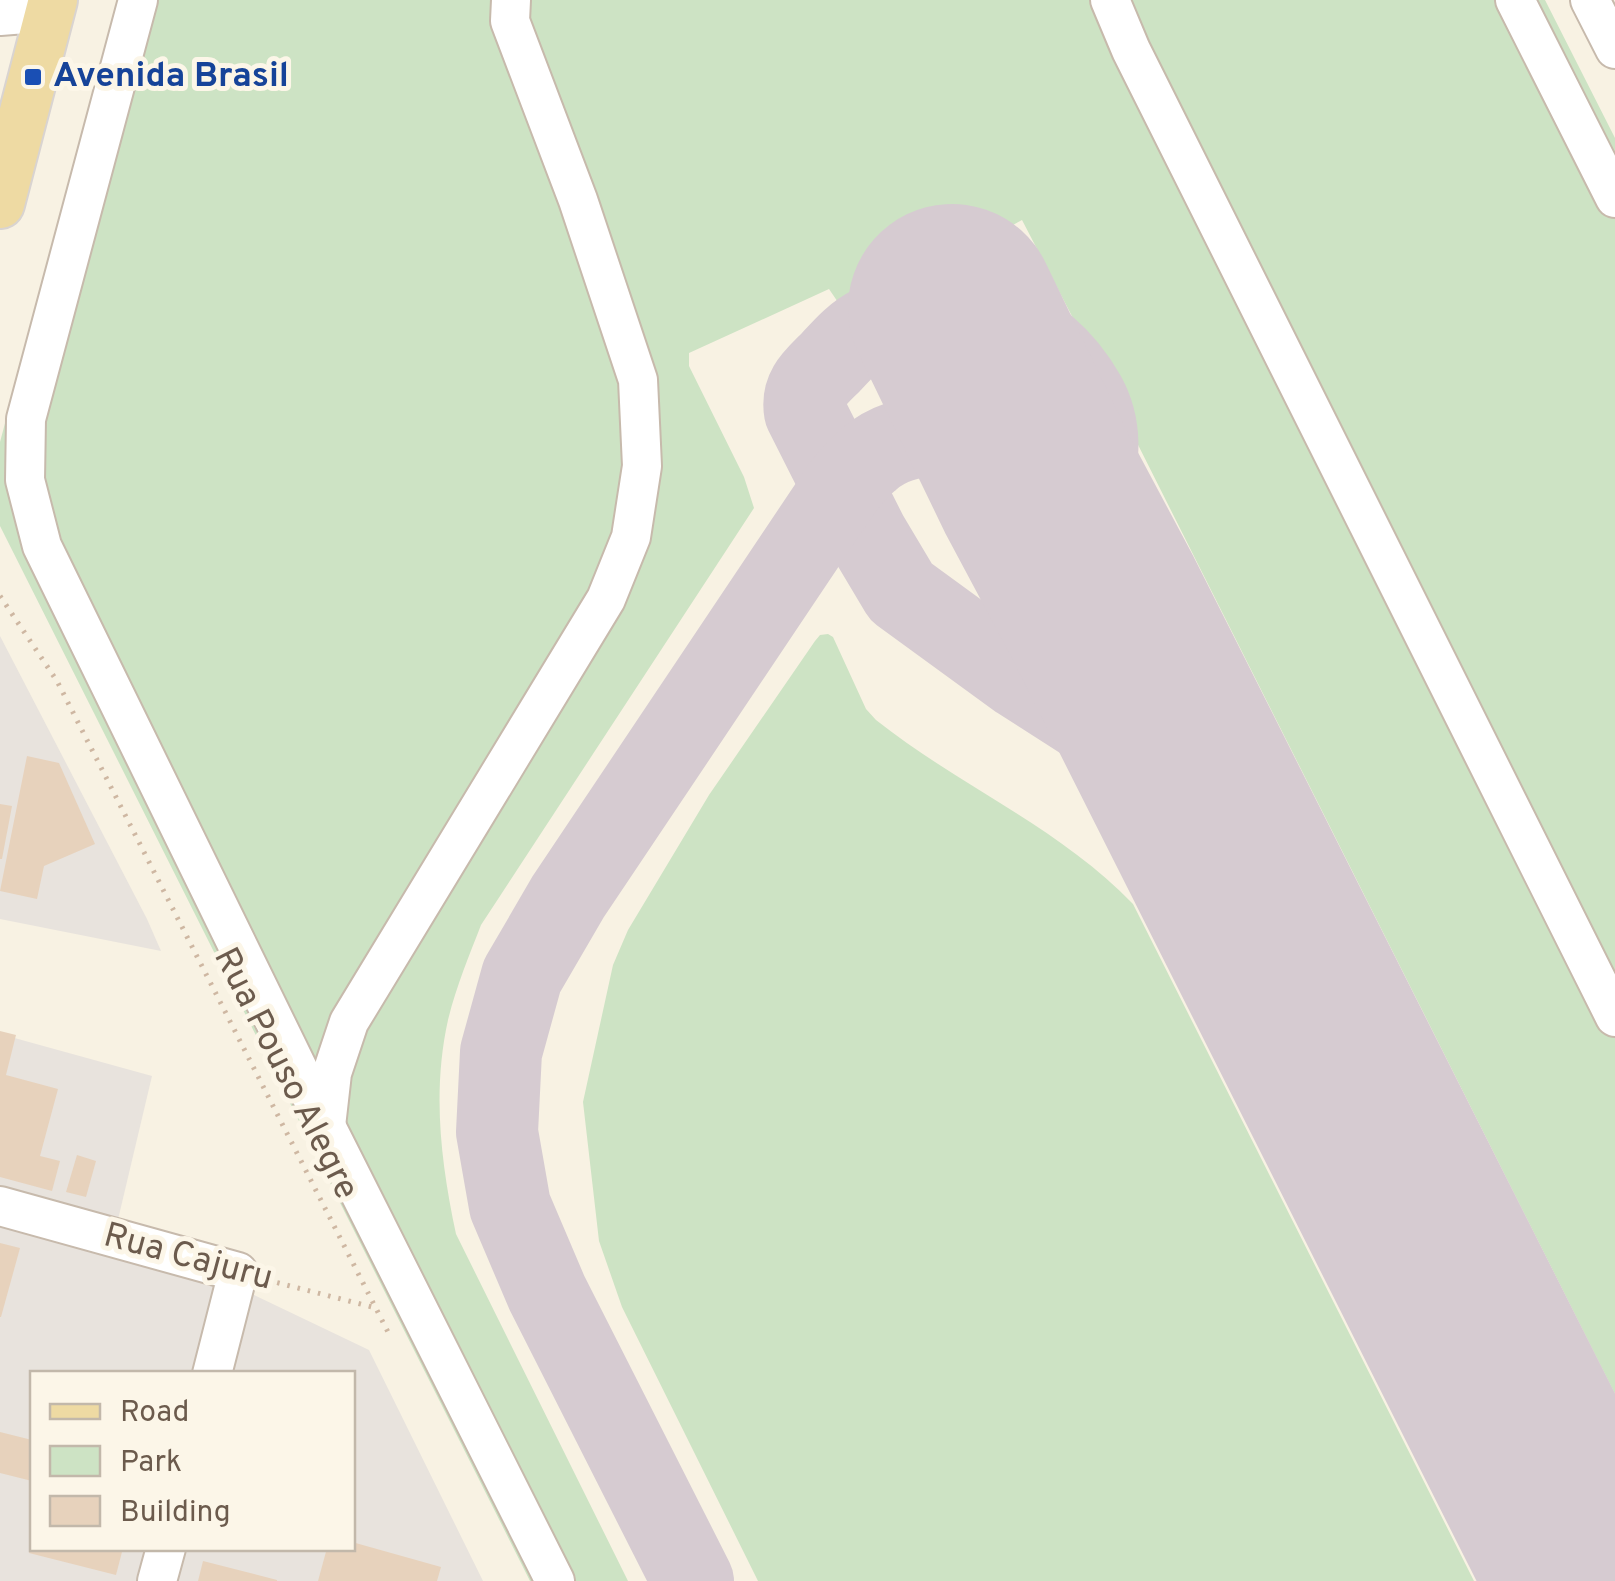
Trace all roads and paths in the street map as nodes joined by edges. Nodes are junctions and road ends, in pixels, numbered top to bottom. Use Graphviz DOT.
graph roads {
  1 [pos="138,0"];
  2 [pos="511,0"];
  3 [pos="1110,0"];
  4 [pos="1515,0"];
  5 [pos="1590,0"];
  6 [pos="51,6"];
  7 [pos="0,16"];
  8 [pos="1615,49"];
  9 [pos="1615,198"];
  10 [pos="0,204"];
  11 [pos="0,596"];
  12 [pos="1615,1017"];
  13 [pos="326,1126"];
  14 [pos="0,1206"];
  15 [pos="238,1272"];
  16 [pos="376,1308"];
  17 [pos="393,1342"];
  18 [pos="213,1371"];
  19 [pos="165,1551"];
  20 [pos="157,1581"];
  21 [pos="555,1581"];
  1 -- 13 [label="street"];
  2 -- 13 [label="street"];
  3 -- 12 [label="street"];
  4 -- 9 [label="street"];
  5 -- 8 [label="street"];
  6 -- 7 [label="street"];
  6 -- 10 [label="main road"];
  11 -- 16 [label="path, Rua Pouso Alegre"];
  13 -- 21 [label="street"];
  14 -- 15 [label="street, Rua Cajuru"];
  15 -- 16 [label="path, Rua Cajuru"];
  15 -- 18 [label="street"];
  16 -- 17 [label="path, Rua Pouso Alegre"];
  19 -- 20 [label="street"];
}
